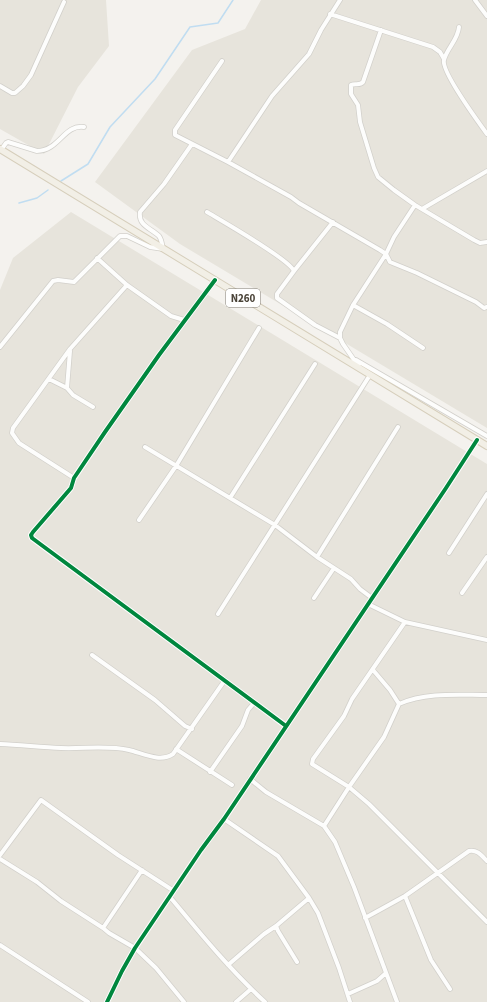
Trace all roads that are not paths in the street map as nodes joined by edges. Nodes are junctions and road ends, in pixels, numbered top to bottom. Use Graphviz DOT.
graph roads {
  1 [pos="340,0"];
  2 [pos="475,0"];
  3 [pos="64,2"];
  4 [pos="330,14"];
  5 [pos="487,16"];
  6 [pos="459,27"];
  7 [pos="381,30"];
  8 [pos="444,59"];
  9 [pos="222,61"];
  10 [pos="0,86"];
  11 [pos="84,127"];
  12 [pos="487,134"];
  13 [pos="192,144"];
  14 [pos="1,150"];
  15 [pos="228,162"];
  16 [pos="487,171"];
  17 [pos="416,205"];
  18 [pos="422,209"];
  19 [pos="207,212"];
  20 [pos="333,222"];
  21 [pos="487,242"];
  22 [pos="163,249"];
  23 [pos="386,254"];
  24 [pos="97,258"];
  25 [pos="294,271"];
  26 [pos="215,280"];
  27 [pos="127,285"];
  28 [pos="353,305"];
  29 [pos="487,307"];
  30 [pos="184,320"];
  31 [pos="259,328"];
  32 [pos="340,338"];
  33 [pos="0,347"];
  34 [pos="423,348"];
  35 [pos="70,349"];
  36 [pos="354,359"];
  37 [pos="315,364"];
  38 [pos="361,369"];
  39 [pos="370,375"];
  40 [pos="49,379"];
  41 [pos="67,388"];
  42 [pos="93,407"];
  43 [pos="398,427"];
  44 [pos="487,436"];
  45 [pos="477,440"];
  46 [pos="487,446"];
  47 [pos="145,447"];
  48 [pos="176,466"];
  49 [pos="74,478"];
  50 [pos="487,494"];
  51 [pos="230,498"];
  52 [pos="139,520"];
  53 [pos="275,525"];
  54 [pos="449,553"];
  55 [pos="317,557"];
  56 [pos="487,557"];
  57 [pos="334,568"];
  58 [pos="462,593"];
  59 [pos="314,598"];
  60 [pos="372,598"];
  61 [pos="368,604"];
  62 [pos="218,614"];
  63 [pos="405,622"];
  64 [pos="487,640"];
  65 [pos="92,655"];
  66 [pos="372,670"];
  67 [pos="225,680"];
  68 [pos="487,695"];
  69 [pos="254,703"];
  70 [pos="399,704"];
  71 [pos="286,726"];
  72 [pos="192,729"];
  73 [pos="0,744"];
  74 [pos="176,749"];
  75 [pos="210,772"];
  76 [pos="250,780"];
  77 [pos="232,785"];
  78 [pos="349,787"];
  79 [pos="224,819"];
  80 [pos="324,826"];
  81 [pos="0,855"];
  82 [pos="0,859"];
  83 [pos="487,861"];
  84 [pos="142,870"];
  85 [pos="438,874"];
  86 [pos="174,890"];
  87 [pos="405,896"];
  88 [pos="170,897"];
  89 [pos="309,898"];
  90 [pos="365,918"];
  91 [pos="487,922"];
  92 [pos="276,926"];
  93 [pos="103,928"];
  94 [pos="0,945"];
  95 [pos="135,948"];
  96 [pos="297,962"];
  97 [pos="228,965"];
  98 [pos="386,973"];
  99 [pos="251,989"];
  100 [pos="450,989"];
  101 [pos="348,994"];
  102 [pos="88,1002"];
  103 [pos="107,1002"];
  104 [pos="184,1002"];
  105 [pos="236,1002"];
  106 [pos="265,1002"];
  107 [pos="350,1002"];
  108 [pos="397,1002"];
  1 -- 4 [label="street"];
  2 -- 5 [label="street"];
  3 -- 10 [label="street"];
  4 -- 7 [label="street"];
  4 -- 15 [label="street"];
  6 -- 8 [label="street"];
  7 -- 8 [label="street"];
  7 -- 17 [label="street"];
  8 -- 12 [label="street"];
  9 -- 13 [label="street"];
  11 -- 14 [label="street"];
  13 -- 15 [label="street"];
  13 -- 22 [label="street"];
  14 -- 22 [label="main road, N260"];
  15 -- 20 [label="street"];
  16 -- 18 [label="street"];
  17 -- 18 [label="street"];
  17 -- 23 [label="street"];
  18 -- 21 [label="street"];
  19 -- 25 [label="street"];
  20 -- 23 [label="street"];
  20 -- 25 [label="street"];
  22 -- 24 [label="street"];
  22 -- 26 [label="main road, N260"];
  23 -- 28 [label="street"];
  23 -- 29 [label="street"];
  24 -- 27 [label="street"];
  24 -- 33 [label="street"];
  25 -- 32 [label="street"];
  26 -- 30 [label="street"];
  26 -- 38 [label="main road, N260"];
  27 -- 30 [label="street"];
  27 -- 35 [label="street"];
  28 -- 32 [label="street"];
  28 -- 34 [label="street"];
  30 -- 49 [label="street"];
  31 -- 48 [label="street"];
  32 -- 36 [label="street"];
  35 -- 40 [label="street"];
  35 -- 41 [label="street"];
  36 -- 38 [label="street"];
  36 -- 44 [label="street"];
  37 -- 51 [label="street"];
  38 -- 39 [label="main road, N260"];
  39 -- 45 [label="main road, N260"];
  39 -- 53 [label="street"];
  40 -- 41 [label="street"];
  40 -- 49 [label="street"];
  41 -- 42 [label="street"];
  43 -- 55 [label="street"];
  45 -- 46 [label="main road, N260"];
  45 -- 60 [label="street"];
  47 -- 48 [label="street"];
  48 -- 51 [label="street"];
  48 -- 52 [label="street"];
  49 -- 67 [label="street"];
  50 -- 54 [label="street"];
  51 -- 53 [label="street"];
  53 -- 55 [label="street"];
  53 -- 62 [label="street"];
  55 -- 57 [label="street"];
  56 -- 58 [label="street"];
  57 -- 59 [label="street"];
  57 -- 60 [label="street"];
  60 -- 61 [label="street"];
  61 -- 63 [label="street"];
  61 -- 71 [label="street"];
  63 -- 64 [label="street"];
  63 -- 66 [label="street"];
  65 -- 72 [label="street"];
  66 -- 70 [label="street"];
  66 -- 78 [label="street"];
  67 -- 69 [label="street"];
  67 -- 72 [label="street"];
  68 -- 70 [label="street"];
  69 -- 71 [label="street"];
  69 -- 75 [label="street"];
  70 -- 78 [label="street"];
  71 -- 76 [label="street"];
  72 -- 74 [label="street"];
  73 -- 74 [label="street"];
  74 -- 75 [label="street"];
  75 -- 77 [label="street"];
  76 -- 79 [label="street"];
  76 -- 80 [label="street"];
  78 -- 80 [label="street"];
  78 -- 85 [label="street"];
  79 -- 86 [label="street"];
  79 -- 89 [label="street"];
  80 -- 90 [label="street"];
  81 -- 84 [label="street"];
  82 -- 93 [label="street"];
  83 -- 85 [label="street"];
  84 -- 86 [label="street"];
  84 -- 93 [label="street"];
  85 -- 87 [label="street"];
  85 -- 91 [label="street"];
  86 -- 88 [label="street"];
  87 -- 90 [label="street"];
  87 -- 100 [label="street"];
  88 -- 95 [label="street"];
  88 -- 97 [label="street"];
  89 -- 92 [label="street"];
  89 -- 101 [label="street"];
  90 -- 98 [label="street"];
  92 -- 96 [label="street"];
  92 -- 97 [label="street"];
  93 -- 95 [label="street"];
  94 -- 102 [label="street"];
  95 -- 103 [label="street"];
  95 -- 104 [label="street"];
  97 -- 99 [label="street"];
  98 -- 101 [label="street"];
  98 -- 108 [label="street"];
  99 -- 105 [label="street"];
  99 -- 106 [label="street"];
  101 -- 107 [label="street"];
}
